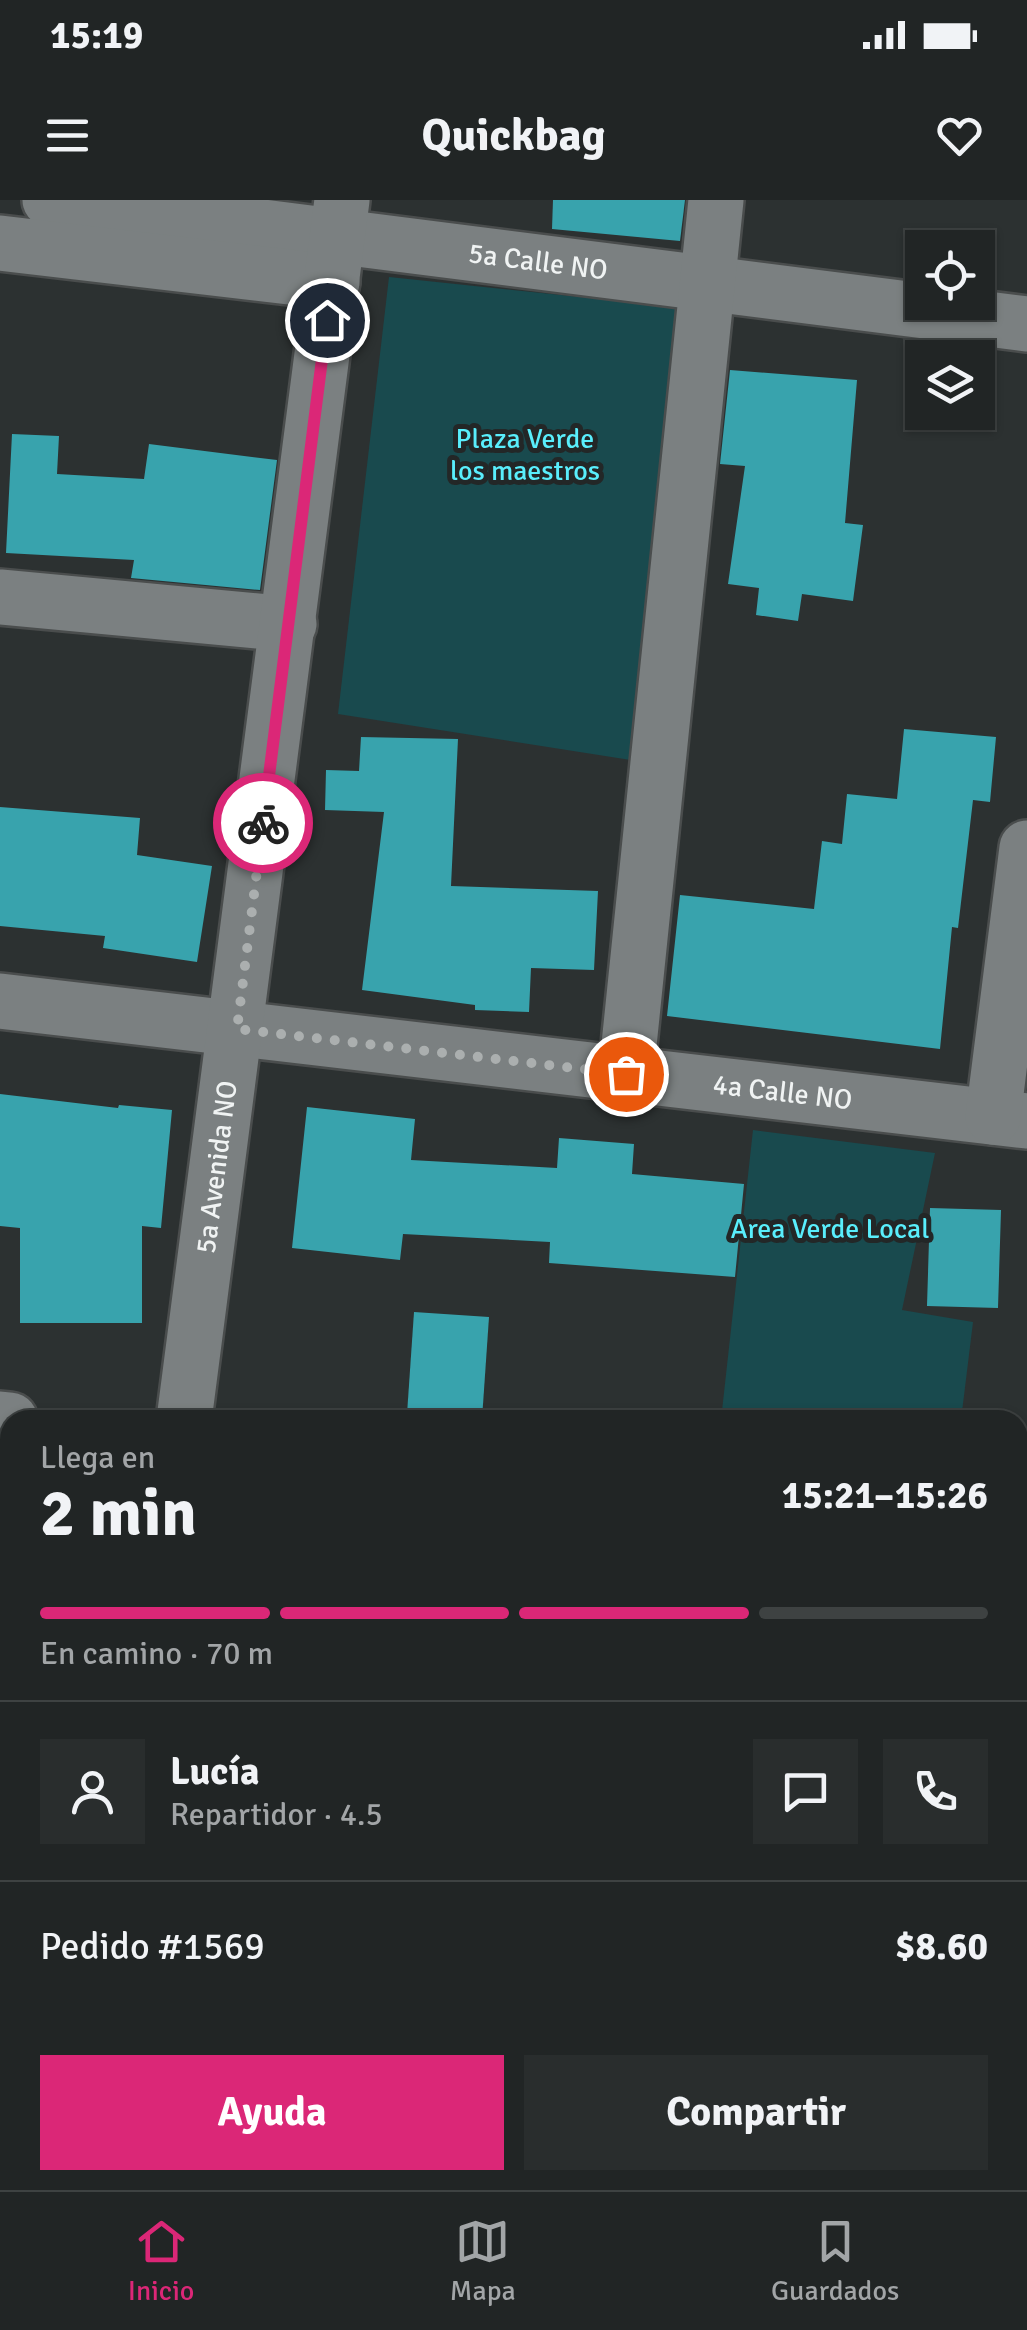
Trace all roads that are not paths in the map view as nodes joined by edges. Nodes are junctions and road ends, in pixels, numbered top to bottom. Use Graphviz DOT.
graph roads {
  1 [pos="50,200"];
  2 [pos="716,200"];
  3 [pos="337,240"];
  4 [pos="0,242"];
  5 [pos="707,284"];
  6 [pos="1027,324"];
  7 [pos="0,597"];
  8 [pos="289,624"];
  9 [pos="1027,848"];
  10 [pos="0,1002"];
  11 [pos="237,1029"];
  12 [pos="626,1074"];
  13 [pos="1010,1119"];
  14 [pos="185,1410"];
  1 -- 3 [label="street, 5a Calle NO"];
  2 -- 5 [label="street"];
  3 -- 4 [label="street, 5a Calle NO"];
  3 -- 5 [label="street, 5a Calle NO"];
  3 -- 8 [label="street, 5a Avenida NO"];
  5 -- 6 [label="street, 5a Calle NO"];
  5 -- 12 [label="street"];
  7 -- 8 [label="street"];
  8 -- 11 [label="street, 5a Avenida NO"];
  9 -- 13 [label="street"];
  10 -- 11 [label="street, 4a Calle NO"];
  11 -- 12 [label="street, 4a Calle NO"];
  11 -- 14 [label="street, 5a Avenida NO"];
  12 -- 13 [label="street, 4a Calle NO"];
}
